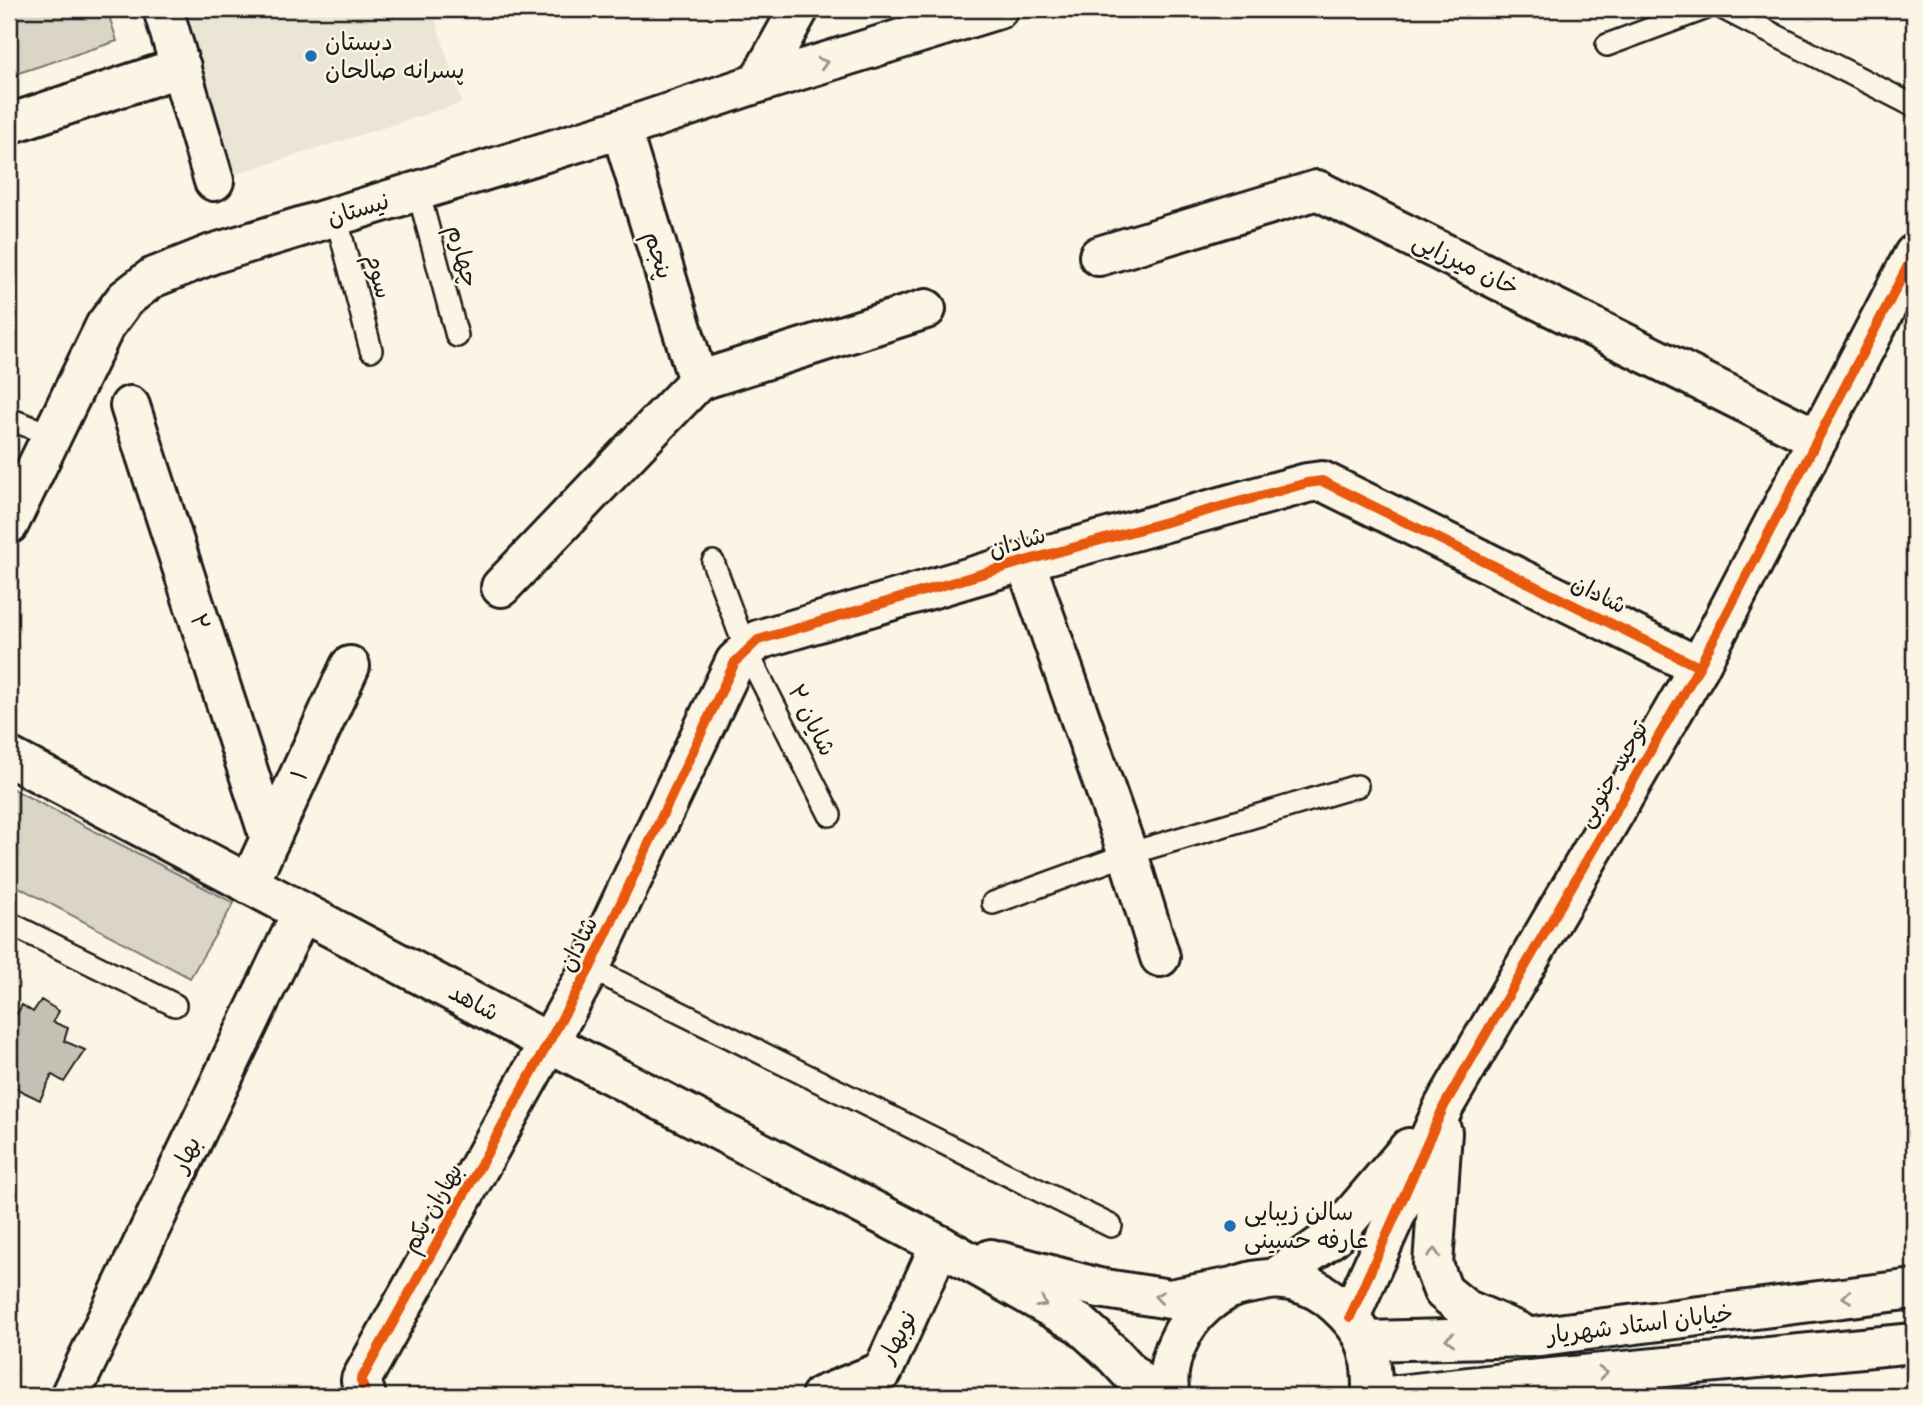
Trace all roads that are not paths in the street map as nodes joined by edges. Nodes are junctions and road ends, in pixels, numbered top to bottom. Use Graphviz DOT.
graph roads {
  1 [pos="163,9"];
  2 [pos="799,9"];
  3 [pos="998,9"];
  4 [pos="1704,9"];
  5 [pos="1724,9"];
  6 [pos="1607,45"];
  7 [pos="181,67"];
  8 [pos="758,83"];
  9 [pos="1914,106"];
  10 [pos="9,124"];
  11 [pos="621,129"];
  12 [pos="214,181"];
  13 [pos="418,191"];
  14 [pos="335,216"];
  15 [pos="1914,254"];
  16 [pos="1100,256"];
  17 [pos="926,309"];
  18 [pos="457,336"];
  19 [pos="371,350"];
  20 [pos="698,381"];
  21 [pos="130,406"];
  22 [pos="9,419"];
  23 [pos="52,435"];
  24 [pos="1818,439"];
  25 [pos="9,524"];
  26 [pos="1025,561"];
  27 [pos="713,562"];
  28 [pos="501,587"];
  29 [pos="746,650"];
  30 [pos="350,666"];
  31 [pos="1699,667"];
  32 [pos="9,757"];
  33 [pos="1357,786"];
  34 [pos="830,815"];
  35 [pos="270,839"];
  36 [pos="1128,854"];
  37 [pos="249,884"];
  38 [pos="993,903"];
  39 [pos="302,912"];
  40 [pos="9,923"];
  41 [pos="1160,957"];
  42 [pos="590,968"];
  43 [pos="175,1005"];
  44 [pos="548,1042"];
  45 [pos="1444,1106"];
  46 [pos="1111,1226"];
  47 [pos="940,1245"];
  48 [pos="1274,1279"];
  49 [pos="1231,1289"];
  50 [pos="1914,1289"];
  51 [pos="1357,1329"];
  52 [pos="1533,1337"];
  53 [pos="1914,1343"];
  54 [pos="70,1396"];
  55 [pos="366,1396"];
  56 [pos="821,1396"];
  57 [pos="1152,1396"];
  58 [pos="1170,1396"];
  59 [pos="1372,1396"];
  60 [pos="1389,1396"];
  1 -- 7 [label="street"];
  2 -- 8 [label="street"];
  8 -- 3 [label="street, نيستان, one-way"];
  4 -- 6 [label="lane"];
  5 -- 9 [label="lane"];
  7 -- 10 [label="street"];
  7 -- 12 [label="street"];
  8 -- 11 [label="street, نيستان"];
  11 -- 13 [label="street, نيستان"];
  11 -- 20 [label="street, پنجم"];
  13 -- 14 [label="street, نيستان"];
  13 -- 18 [label="lane, چهارم"];
  14 -- 19 [label="lane, سوم"];
  14 -- 23 [label="street, نيستان"];
  15 -- 24 [label="street, توحید جنوبی"];
  16 -- 24 [label="street, خان میرزایی"];
  17 -- 20 [label="street"];
  20 -- 28 [label="street"];
  21 -- 35 [label="street, ۲"];
  22 -- 23 [label="lane"];
  23 -- 25 [label="street, نيستان"];
  24 -- 31 [label="street, توحید جنوبی"];
  26 -- 29 [label="street, شادان"];
  26 -- 31 [label="street, شادان"];
  26 -- 36 [label="street"];
  27 -- 29 [label="lane, شایان ۲"];
  29 -- 34 [label="lane, شایان ۲"];
  29 -- 42 [label="street, شادان"];
  30 -- 35 [label="street, ۱"];
  31 -- 45 [label="street, توحید جنوبی"];
  32 -- 37 [label="street, شاهد"];
  33 -- 36 [label="lane"];
  35 -- 37 [label="street, ۱"];
  36 -- 38 [label="lane"];
  36 -- 41 [label="street"];
  37 -- 39 [label="street, شاهد"];
  39 -- 44 [label="street, شاهد"];
  39 -- 54 [label="street, بهار"];
  40 -- 43 [label="lane"];
  42 -- 44 [label="street, شادان"];
  42 -- 46 [label="lane"];
  44 -- 47 [label="street, شاهد"];
  44 -- 55 [label="street, بهاران یکم"];
  45 -- 48 [label="street, توحید جنوبی"];
  45 -- 51 [label="street, توحید جنوبی"];
  52 -- 45 [label="street, one-way"];
  49 -- 47 [label="street, one-way"];
  47 -- 56 [label="street, نوبهار"];
  47 -- 57 [label="street, one-way"];
  48 -- 49 [label="street"];
  48 -- 51 [label="street"];
  49 -- 58 [label="street"];
  50 -- 52 [label="street, خیابان استاد شهریار, one-way"];
  52 -- 51 [label="street, خیابان استاد شهریار, one-way"];
  51 -- 59 [label="street"];
  60 -- 53 [label="street, خیابان استاد شهریار, one-way"];
}
